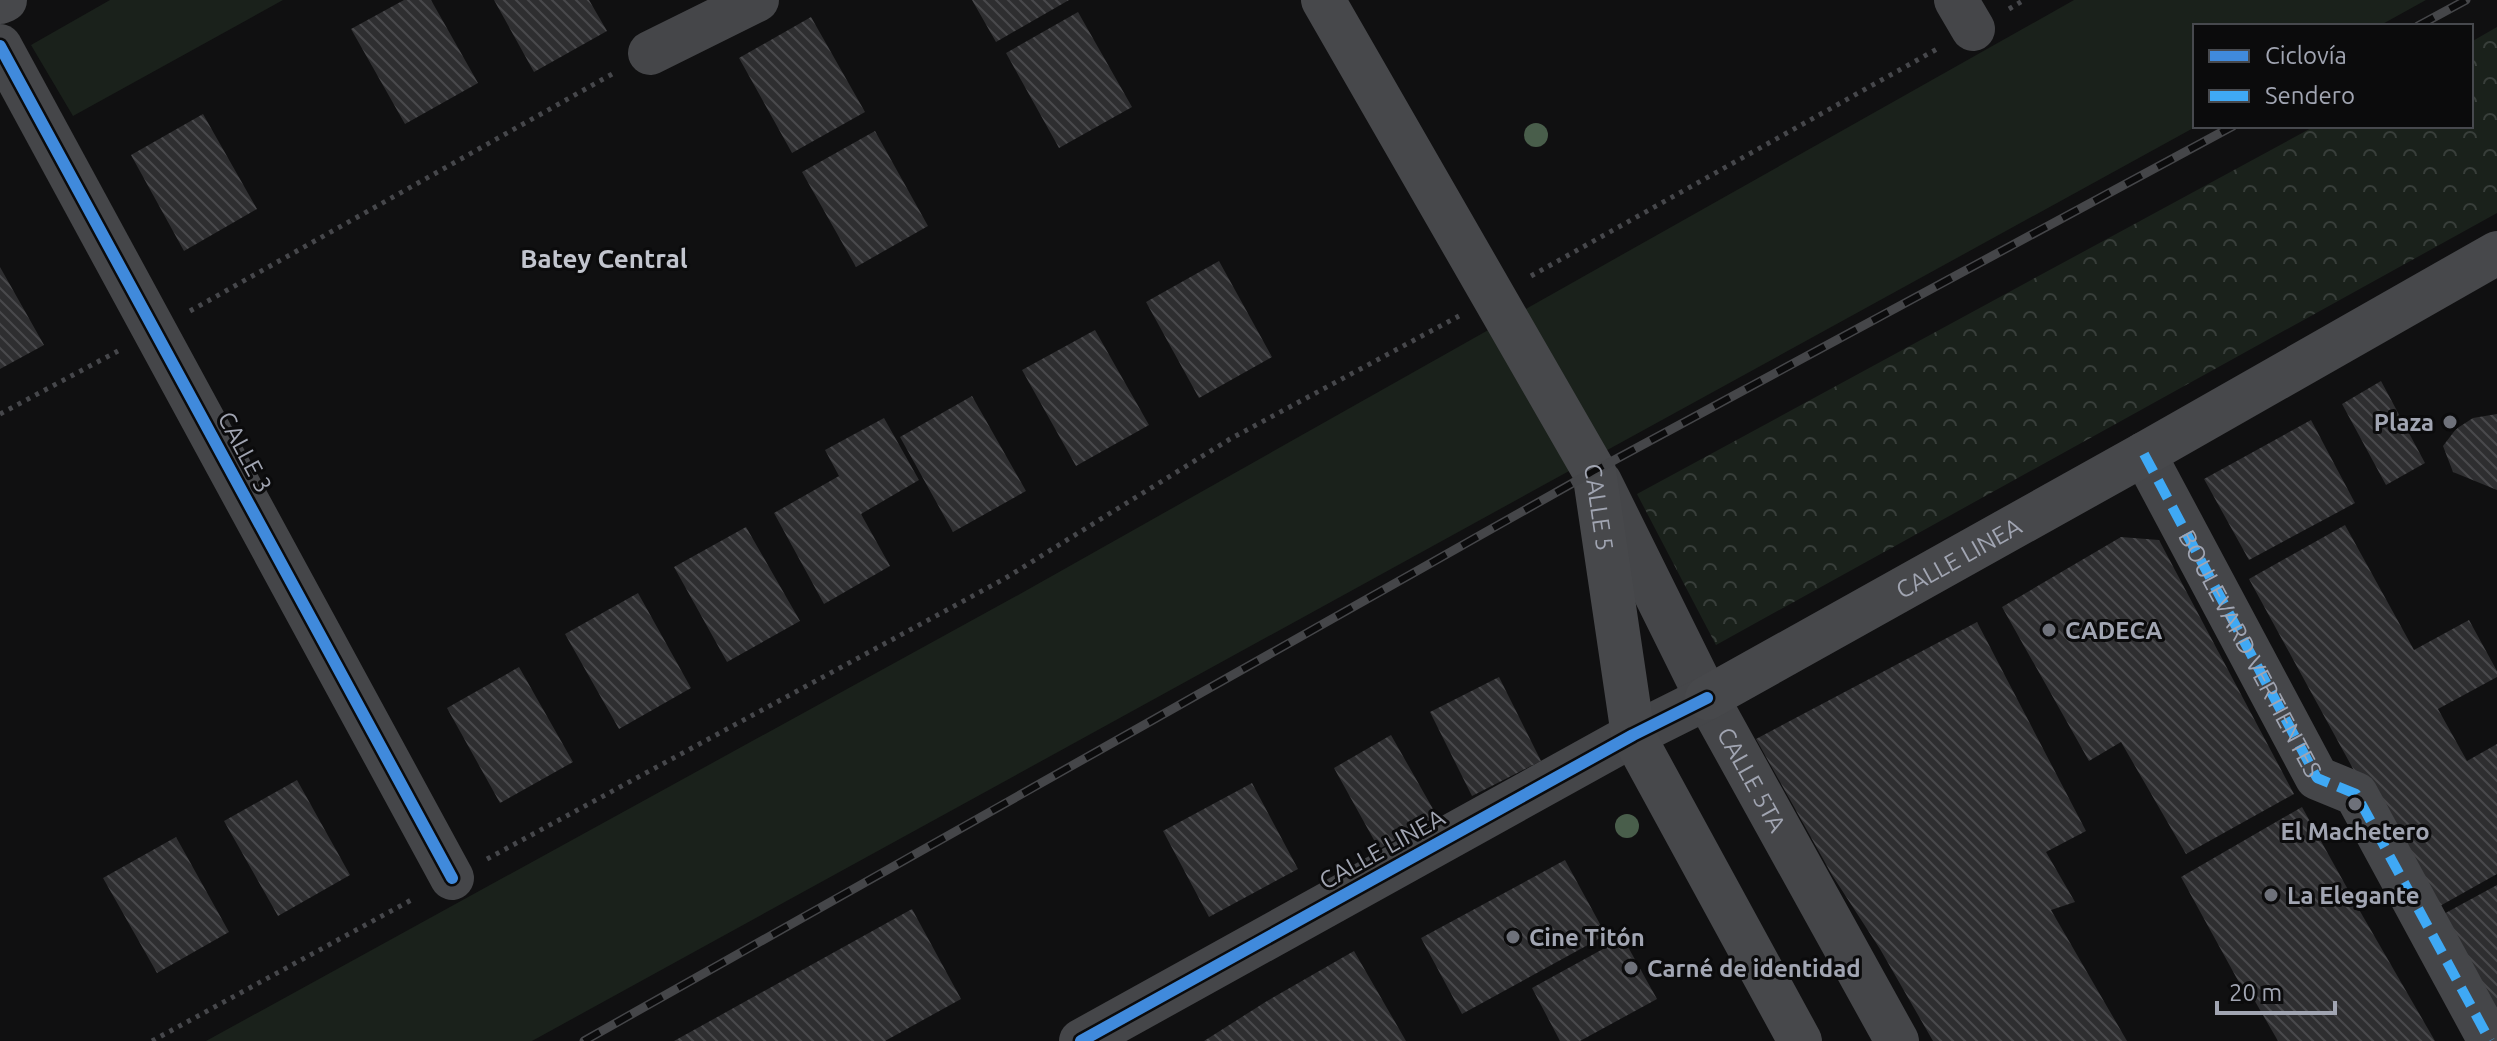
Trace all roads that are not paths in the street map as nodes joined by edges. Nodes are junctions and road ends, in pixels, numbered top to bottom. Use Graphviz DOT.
graph roads {
  1 [pos="757,0"];
  2 [pos="1323,0"];
  3 [pos="0,46"];
  4 [pos="650,53"];
  5 [pos="2497,253"];
  6 [pos="2144,454"];
  7 [pos="1594,471"];
  8 [pos="1707,698"];
  9 [pos="1633,735"];
  10 [pos="452,878"];
  11 [pos="1128,1030"];
  12 [pos="1081,1041"];
  13 [pos="1800,1041"];
  14 [pos="1897,1041"];
  15 [pos="2490,1041"];
  1 -- 4 [label="street"];
  2 -- 7 [label="main road, CALLE 5"];
  3 -- 10 [label="street, CALLE 3"];
  5 -- 6 [label="main road, CALLE LINEA"];
  6 -- 8 [label="main road, CALLE LINEA"];
  6 -- 15 [label="street, BOULEVARD VERTIENTES"];
  7 -- 8 [label="street, CALLE 5TA"];
  7 -- 9 [label="main road, CALLE 5"];
  8 -- 9 [label="street, CALLE LINEA"];
  8 -- 14 [label="street, CALLE 5TA"];
  9 -- 11 [label="street, CALLE LINEA"];
  9 -- 13 [label="main road, CALLE 5"];
  11 -- 12 [label="street, CALLE LINEA"];
}
